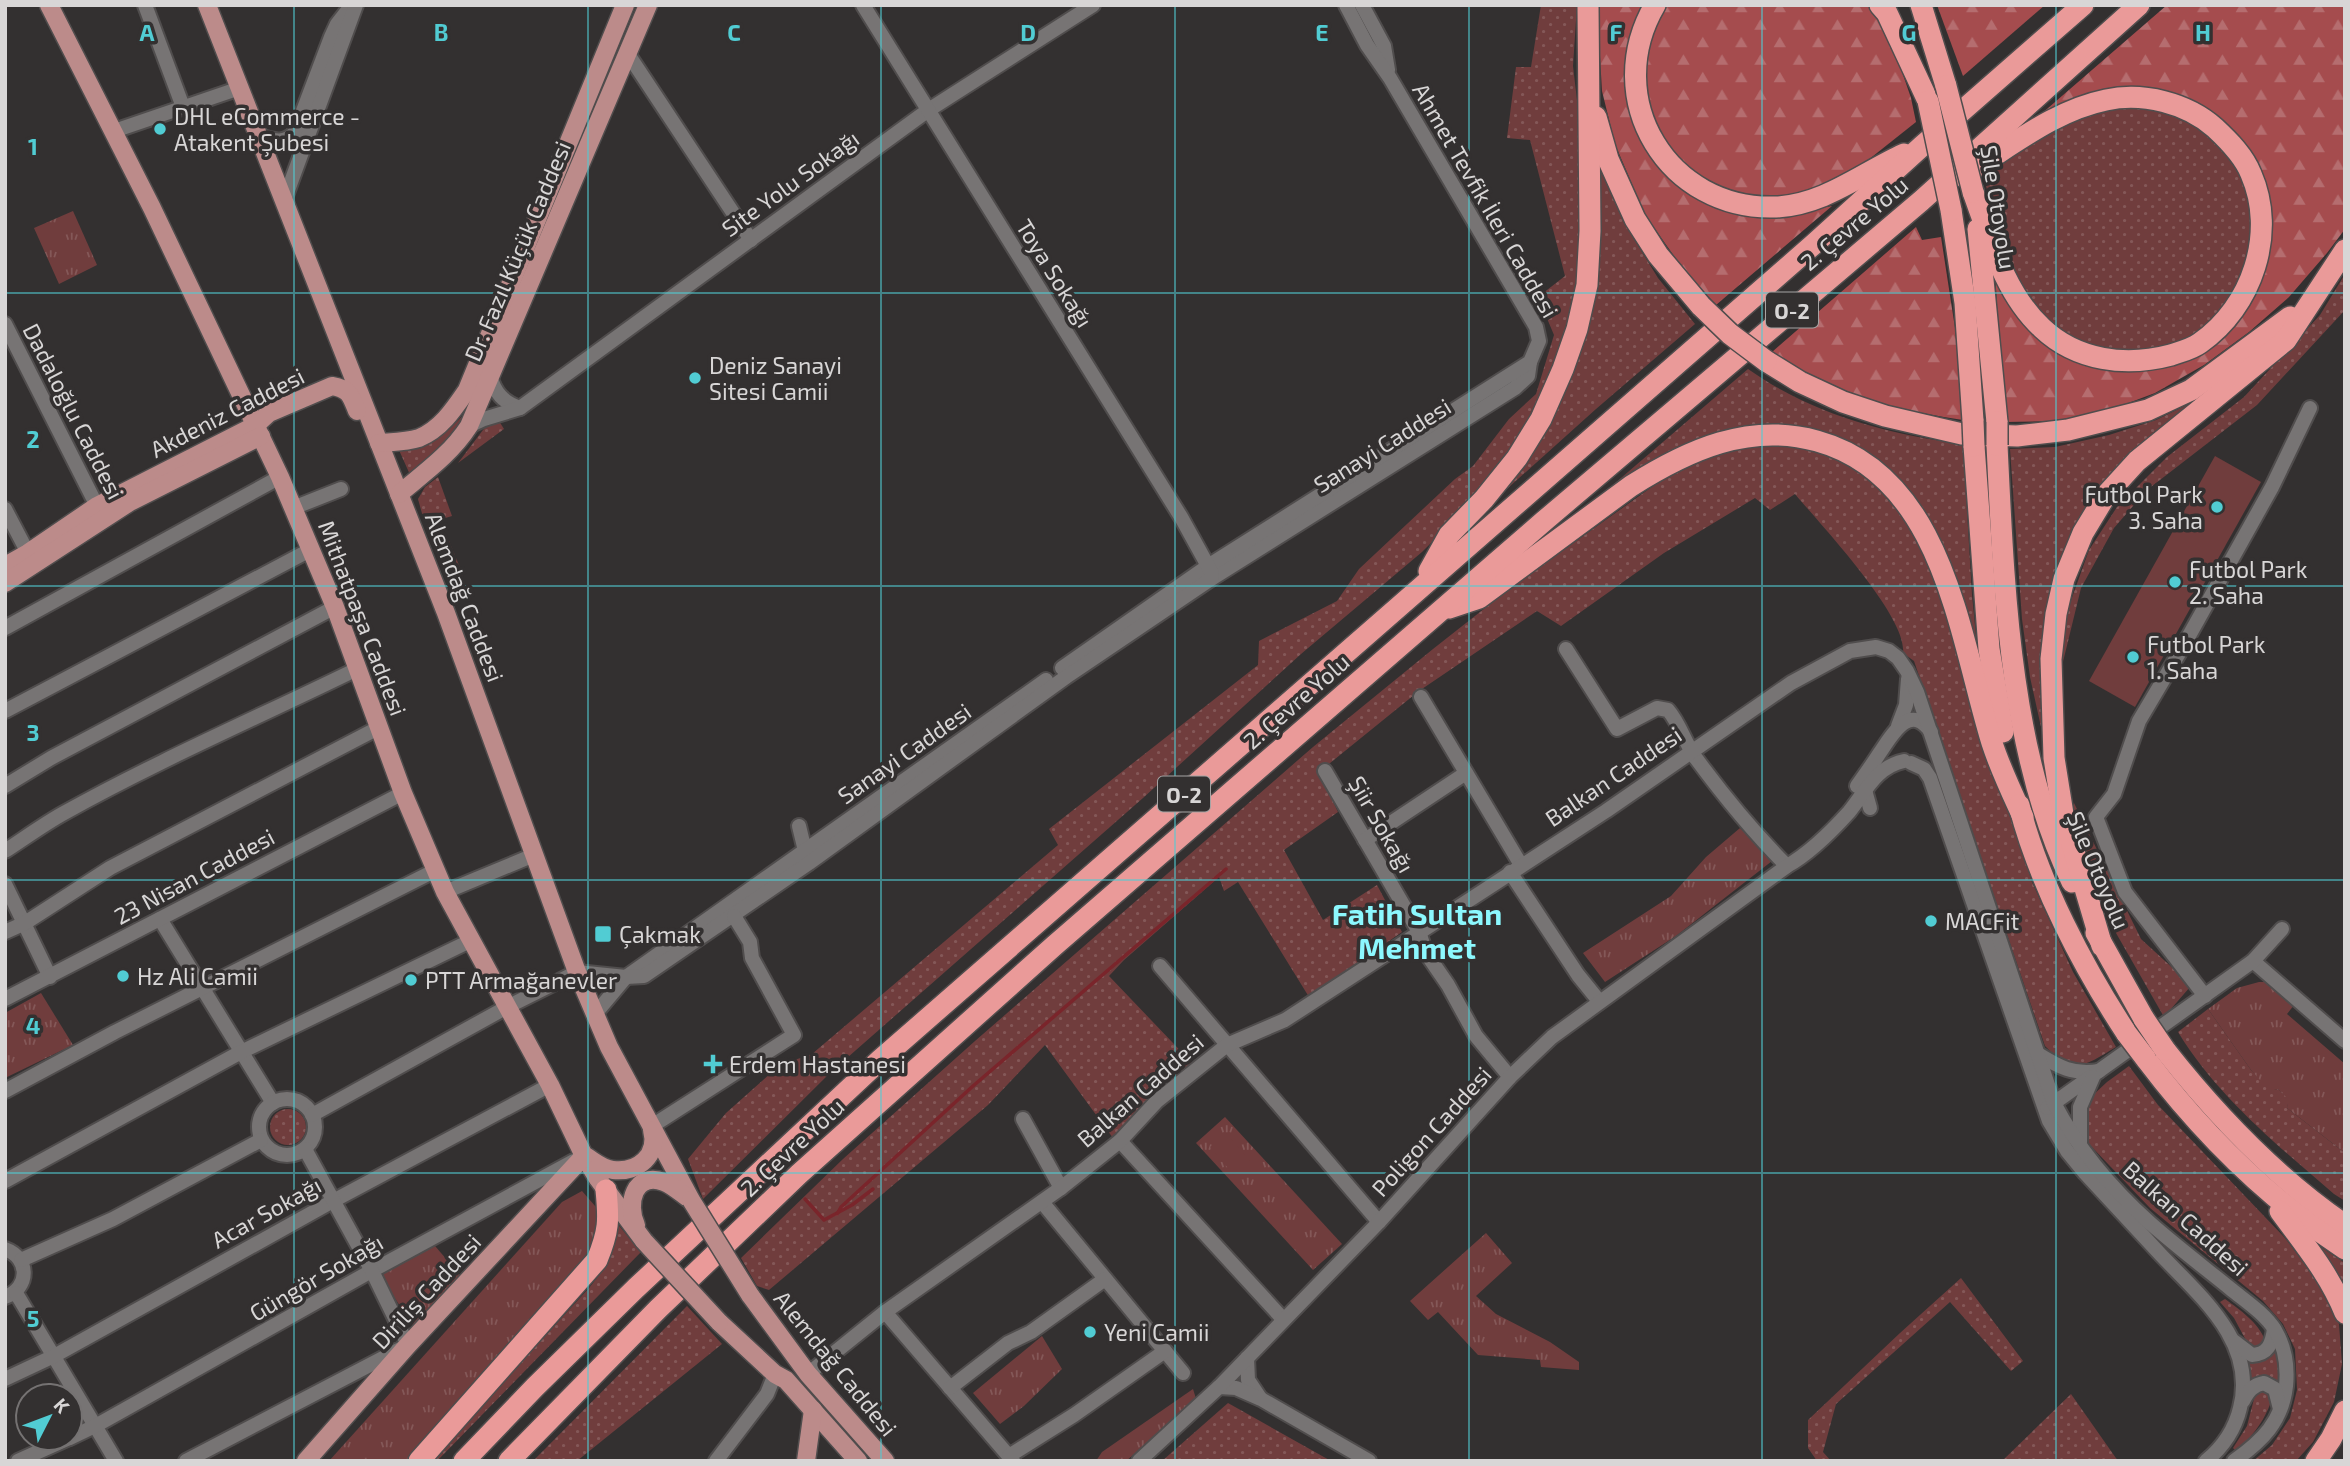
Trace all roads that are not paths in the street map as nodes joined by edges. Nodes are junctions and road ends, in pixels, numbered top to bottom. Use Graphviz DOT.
graph roads {
  1 [pos="49,5"];
  2 [pos="145,5"];
  3 [pos="207,5"];
  4 [pos="354,5"];
  5 [pos="625,5"];
  6 [pos="648,5"];
  7 [pos="863,5"];
  8 [pos="1093,5"];
  9 [pos="1346,5"];
  10 [pos="1362,5"];
  11 [pos="1588,5"];
  12 [pos="1655,5"];
  13 [pos="1880,5"];
  14 [pos="1896,5"];
  15 [pos="1921,5"];
  16 [pos="2083,5"];
  17 [pos="2139,5"];
  18 [pos="2070,13"];
  19 [pos="628,54"];
  20 [pos="1390,78"];
  21 [pos="240,88"];
  22 [pos="1589,99"];
  23 [pos="1928,101"];
  24 [pos="183,107"];
  25 [pos="927,111"];
  26 [pos="114,131"];
  27 [pos="259,136"];
  28 [pos="1922,146"];
  29 [pos="1973,192"];
  30 [pos="284,201"];
  31 [pos="1921,201"];
  32 [pos="751,240"];
  33 [pos="2345,250"];
  34 [pos="2322,286"];
  35 [pos="5,324"];
  36 [pos="19,351"];
  37 [pos="345,355"];
  38 [pos="5,358"];
  39 [pos="1530,362"];
  40 [pos="490,376"];
  41 [pos="242,395"];
  42 [pos="520,408"];
  43 [pos="2310,408"];
  44 [pos="469,426"];
  45 [pos="258,430"];
  46 [pos="379,443"];
  47 [pos="281,477"];
  48 [pos="341,489"];
  49 [pos="399,494"];
  50 [pos="293,508"];
  51 [pos="5,509"];
  52 [pos="100,512"];
  53 [pos="411,524"];
  54 [pos="310,550"];
  55 [pos="28,553"];
  56 [pos="5,566"];
  57 [pos="1209,572"];
  58 [pos="5,583"];
  59 [pos="1422,585"];
  60 [pos="335,607"];
  61 [pos="1440,610"];
  62 [pos="5,628"];
  63 [pos="1566,649"];
  64 [pos="357,669"];
  65 [pos="1908,671"];
  66 [pos="1421,697"];
  67 [pos="5,711"];
  68 [pos="380,727"];
  69 [pos="1896,729"];
  70 [pos="1932,735"];
  71 [pos="1692,751"];
  72 [pos="1908,762"];
  73 [pos="1325,771"];
  74 [pos="1466,773"];
  75 [pos="5,786"];
  76 [pos="1865,790"];
  77 [pos="403,793"];
  78 [pos="1870,807"];
  79 [pos="2022,817"];
  80 [pos="799,826"];
  81 [pos="1366,840"];
  82 [pos="5,851"];
  83 [pos="534,855"];
  84 [pos="806,857"];
  85 [pos="1787,866"];
  86 [pos="1516,869"];
  87 [pos="436,870"];
  88 [pos="5,884"];
  89 [pos="445,892"];
  90 [pos="734,916"];
  91 [pos="160,919"];
  92 [pos="24,923"];
  93 [pos="2282,929"];
  94 [pos="5,932"];
  95 [pos="1419,932"];
  96 [pos="472,940"];
  97 [pos="2102,946"];
  98 [pos="2253,961"];
  99 [pos="1160,966"];
  100 [pos="577,972"];
  101 [pos="50,977"];
  102 [pos="626,977"];
  103 [pos="204,989"];
  104 [pos="2205,996"];
  105 [pos="5,999"];
  106 [pos="1599,1001"];
  107 [pos="508,1007"];
  108 [pos="595,1014"];
  109 [pos="2345,1041"];
  110 [pos="1227,1045"];
  111 [pos="241,1052"];
  112 [pos="2038,1054"];
  113 [pos="2097,1073"];
  114 [pos="1510,1077"];
  115 [pos="550,1086"];
  116 [pos="5,1091"];
  117 [pos="273,1103"];
  118 [pos="2049,1107"];
  119 [pos="312,1115"];
  120 [pos="1023,1119"];
  121 [pos="652,1126"];
  122 [pos="261,1140"];
  123 [pos="1120,1141"];
  124 [pos="2080,1148"];
  125 [pos="305,1149"];
  126 [pos="584,1156"];
  127 [pos="5,1181"];
  128 [pos="1061,1188"];
  129 [pos="606,1190"];
  130 [pos="2267,1192"];
  131 [pos="691,1200"];
  132 [pos="333,1201"];
  133 [pos="1041,1202"];
  134 [pos="1379,1222"];
  135 [pos="2345,1225"];
  136 [pos="644,1241"];
  137 [pos="5,1249"];
  138 [pos="2345,1249"];
  139 [pos="21,1260"];
  140 [pos="372,1271"];
  141 [pos="1105,1279"];
  142 [pos="10,1295"];
  143 [pos="885,1312"];
  144 [pos="2345,1313"];
  145 [pos="1283,1319"];
  146 [pos="719,1322"];
  147 [pos="2274,1329"];
  148 [pos="2232,1338"];
  149 [pos="408,1345"];
  150 [pos="1165,1351"];
  151 [pos="54,1356"];
  152 [pos="1247,1358"];
  153 [pos="1183,1373"];
  154 [pos="775,1374"];
  155 [pos="808,1374"];
  156 [pos="5,1379"];
  157 [pos="1219,1387"];
  158 [pos="950,1388"];
  159 [pos="1261,1399"];
  160 [pos="2242,1402"];
  161 [pos="813,1410"];
  162 [pos="2345,1411"];
  163 [pos="2281,1413"];
  164 [pos="97,1425"];
  165 [pos="84,1431"];
  166 [pos="38,1452"];
  167 [pos="1011,1458"];
  168 [pos="18,1461"];
  169 [pos="116,1461"];
  170 [pos="186,1461"];
  171 [pos="306,1461"];
  172 [pos="419,1461"];
  173 [pos="464,1461"];
  174 [pos="509,1461"];
  175 [pos="716,1461"];
  176 [pos="806,1461"];
  177 [pos="858,1461"];
  178 [pos="885,1461"];
  179 [pos="1139,1461"];
  180 [pos="1369,1461"];
  181 [pos="2206,1461"];
  182 [pos="2234,1461"];
  183 [pos="2316,1461"];
  1 -- 26 [label="main road, Mithatpaşa Caddesi"];
  2 -- 24 [label="street"];
  3 -- 21 [label="main road, Alemdağ Caddesi"];
  4 -- 27 [label="street"];
  4 -- 30 [label="street"];
  5 -- 46 [label="main road, Dr. Fazıl Küçük Caddesi"];
  6 -- 19 [label="main road, Dr. Fazıl Küçük Caddesi"];
  7 -- 25 [label="street, Toya Sokağı"];
  8 -- 25 [label="street, Site Yolu Sokağı"];
  9 -- 20 [label="street, Ahmet Tevfik İleri Caddesi"];
  10 -- 20 [label="street, Ahmet Tevfik İleri Caddesi"];
  11 -- 22 [label="highway"];
  12 -- 28 [label="highway"];
  13 -- 23 [label="highway"];
  14 -- 23 [label="highway, Şile Otoyolu"];
  15 -- 29 [label="highway, Şile Otoyolu, bridge"];
  16 -- 18 [label="highway, 2. Çevre Yolu / O-2"];
  17 -- 31 [label="highway, 2. Çevre Yolu / O-2"];
  18 -- 28 [label="highway, 2. Çevre Yolu / O-2"];
  19 -- 32 [label="street"];
  19 -- 40 [label="main road, Dr. Fazıl Küçük Caddesi"];
  20 -- 39 [label="street, Ahmet Tevfik İleri Caddesi"];
  21 -- 24 [label="street"];
  21 -- 27 [label="main road, Alemdağ Caddesi"];
  22 -- 34 [label="highway, bridge"];
  22 -- 59 [label="highway"];
  23 -- 79 [label="highway, Şile Otoyolu, bridge"];
  24 -- 26 [label="street"];
  25 -- 32 [label="street, Site Yolu Sokağı"];
  25 -- 57 [label="street, Toya Sokağı"];
  26 -- 41 [label="main road, Mithatpaşa Caddesi"];
  27 -- 30 [label="main road, Alemdağ Caddesi"];
  28 -- 59 [label="highway, 2. Çevre Yolu / O-2"];
  29 -- 31 [label="highway"];
  29 -- 97 [label="highway, Şile Otoyolu, bridge"];
  30 -- 37 [label="main road, Alemdağ Caddesi"];
  31 -- 61 [label="highway, 2. Çevre Yolu / O-2"];
  32 -- 42 [label="street, Site Yolu Sokağı"];
  33 -- 34 [label="highway"];
  34 -- 97 [label="highway"];
  35 -- 36 [label="street, Dadaloğlu Caddesi"];
  36 -- 38 [label="street"];
  36 -- 52 [label="street, Dadaloğlu Caddesi"];
  37 -- 41 [label="main road, Akdeniz Caddesi"];
  37 -- 46 [label="main road, Alemdağ Caddesi"];
  39 -- 57 [label="street, Sanayi Caddesi"];
  39 -- 57 [label="street, Sanayi Caddesi"];
  40 -- 42 [label="street"];
  40 -- 44 [label="main road, Dr. Fazıl Küçük Caddesi"];
  41 -- 45 [label="main road, Mithatpaşa Caddesi"];
  42 -- 44 [label="street, Site Yolu Sokağı"];
  43 -- 104 [label="street"];
  44 -- 49 [label="main road, Dr. Fazıl Küçük Caddesi"];
  45 -- 47 [label="main road, Mithatpaşa Caddesi"];
  45 -- 52 [label="main road, Akdeniz Caddesi"];
  45 -- 53 [label="main road, Akdeniz Caddesi"];
  46 -- 49 [label="main road, Alemdağ Caddesi"];
  47 -- 50 [label="main road, Mithatpaşa Caddesi"];
  47 -- 62 [label="street"];
  48 -- 50 [label="street"];
  49 -- 53 [label="main road, Alemdağ Caddesi"];
  50 -- 54 [label="main road, Mithatpaşa Caddesi"];
  51 -- 55 [label="street"];
  52 -- 55 [label="main road, Akdeniz Caddesi"];
  52 -- 58 [label="main road, Akdeniz Caddesi"];
  53 -- 83 [label="main road, Alemdağ Caddesi"];
  54 -- 60 [label="main road, Mithatpaşa Caddesi"];
  54 -- 67 [label="street"];
  55 -- 56 [label="main road, Akdeniz Caddesi"];
  57 -- 84 [label="street, Sanayi Caddesi"];
  59 -- 173 [label="highway, 2. Çevre Yolu / O-2"];
  60 -- 64 [label="main road, Mithatpaşa Caddesi"];
  60 -- 75 [label="street"];
  61 -- 79 [label="highway"];
  61 -- 174 [label="highway, 2. Çevre Yolu / O-2"];
  63 -- 71 [label="street"];
  64 -- 68 [label="main road, Mithatpaşa Caddesi"];
  64 -- 82 [label="street"];
  65 -- 69 [label="street"];
  65 -- 70 [label="street, Balkan Caddesi"];
  65 -- 71 [label="street, Balkan Caddesi"];
  66 -- 74 [label="street"];
  68 -- 77 [label="main road, Mithatpaşa Caddesi"];
  68 -- 92 [label="street"];
  69 -- 70 [label="street"];
  69 -- 72 [label="street"];
  69 -- 85 [label="street"];
  70 -- 72 [label="street"];
  70 -- 112 [label="street, Balkan Caddesi"];
  71 -- 85 [label="street"];
  71 -- 86 [label="street, Balkan Caddesi"];
  72 -- 76 [label="street"];
  72 -- 118 [label="street, Balkan Caddesi"];
  73 -- 81 [label="street, Şiir Sokağı"];
  74 -- 81 [label="street"];
  74 -- 86 [label="street"];
  76 -- 78 [label="street"];
  76 -- 85 [label="street"];
  77 -- 87 [label="main road, Mithatpaşa Caddesi"];
  77 -- 91 [label="street, 23 Nisan Caddesi"];
  79 -- 130 [label="highway, bridge"];
  80 -- 84 [label="street"];
  81 -- 95 [label="street, Şiir Sokağı"];
  83 -- 89 [label="street"];
  83 -- 100 [label="main road, Alemdağ Caddesi"];
  84 -- 90 [label="street, Sanayi Caddesi"];
  84 -- 102 [label="street, Sanayi Caddesi"];
  85 -- 106 [label="street, Poligon Caddesi"];
  86 -- 95 [label="street, Balkan Caddesi"];
  86 -- 106 [label="street"];
  87 -- 89 [label="main road, Mithatpaşa Caddesi"];
  87 -- 103 [label="street"];
  88 -- 92 [label="street"];
  89 -- 96 [label="main road, Mithatpaşa Caddesi"];
  90 -- 102 [label="street, Sanayi Caddesi"];
  90 -- 121 [label="street"];
  91 -- 101 [label="street, 23 Nisan Caddesi"];
  91 -- 103 [label="street"];
  92 -- 94 [label="street"];
  92 -- 101 [label="street"];
  93 -- 98 [label="street"];
  95 -- 110 [label="street, Balkan Caddesi"];
  95 -- 114 [label="street, Şiir Sokağı"];
  96 -- 107 [label="main road, Mithatpaşa Caddesi"];
  96 -- 111 [label="street"];
  97 -- 135 [label="highway, Şile Otoyolu, bridge"];
  98 -- 104 [label="street"];
  98 -- 109 [label="street"];
  99 -- 110 [label="street"];
  100 -- 102 [label="street, Sanayi Caddesi"];
  100 -- 107 [label="street"];
  100 -- 108 [label="main road, Alemdağ Caddesi"];
  101 -- 105 [label="street, 23 Nisan Caddesi"];
  102 -- 108 [label="street, Sanayi Caddesi"];
  103 -- 111 [label="street"];
  103 -- 116 [label="street"];
  104 -- 113 [label="street"];
  106 -- 114 [label="street, Poligon Caddesi"];
  107 -- 115 [label="main road, Mithatpaşa Caddesi"];
  107 -- 119 [label="street"];
  108 -- 121 [label="main road, Alemdağ Caddesi"];
  110 -- 123 [label="street, Balkan Caddesi"];
  110 -- 134 [label="street"];
  111 -- 117 [label="street"];
  111 -- 127 [label="street"];
  112 -- 113 [label="street"];
  112 -- 118 [label="street, Balkan Caddesi"];
  113 -- 118 [label="street"];
  113 -- 124 [label="street"];
  114 -- 134 [label="street, Poligon Caddesi"];
  115 -- 126 [label="main road, Mithatpaşa Caddesi"];
  115 -- 132 [label="street, Acar Sokağı"];
  117 -- 119 [label="street"];
  117 -- 122 [label="street"];
  118 -- 124 [label="street, Balkan Caddesi"];
  118 -- 148 [label="street, Balkan Caddesi"];
  119 -- 125 [label="street"];
  120 -- 128 [label="street"];
  121 -- 126 [label="main road"];
  121 -- 131 [label="main road, Alemdağ Caddesi"];
  122 -- 125 [label="street"];
  122 -- 139 [label="street"];
  123 -- 128 [label="street, Balkan Caddesi"];
  123 -- 145 [label="street"];
  124 -- 147 [label="street, Balkan Caddesi"];
  125 -- 132 [label="street"];
  126 -- 129 [label="main road, Mithatpaşa Caddesi"];
  126 -- 140 [label="street, Güngör Sokağı"];
  126 -- 149 [label="main road, Diriliş Caddesi"];
  128 -- 133 [label="street, Balkan Caddesi"];
  129 -- 136 [label="main road, Mithatpaşa Caddesi"];
  129 -- 172 [label="highway"];
  130 -- 138 [label="highway"];
  130 -- 144 [label="highway"];
  131 -- 136 [label="main road"];
  131 -- 155 [label="main road, Alemdağ Caddesi, bridge"];
  132 -- 140 [label="street"];
  132 -- 151 [label="street, Acar Sokağı"];
  133 -- 141 [label="street"];
  133 -- 143 [label="street, Balkan Caddesi"];
  134 -- 145 [label="street, Poligon Caddesi"];
  136 -- 146 [label="main road, Mithatpaşa Caddesi, bridge"];
  137 -- 139 [label="street"];
  139 -- 142 [label="street"];
  140 -- 149 [label="street"];
  140 -- 164 [label="street, Güngör Sokağı"];
  141 -- 150 [label="street"];
  141 -- 158 [label="street"];
  142 -- 151 [label="street"];
  143 -- 155 [label="street, Balkan Caddesi"];
  143 -- 158 [label="street"];
  145 -- 152 [label="street, Poligon Caddesi"];
  146 -- 154 [label="main road, Alemdağ Caddesi"];
  147 -- 148 [label="street"];
  147 -- 163 [label="street, Balkan Caddesi"];
  148 -- 160 [label="street"];
  149 -- 170 [label="street"];
  149 -- 171 [label="main road, Diriliş Caddesi"];
  150 -- 153 [label="street"];
  150 -- 167 [label="street"];
  151 -- 156 [label="street, Acar Sokağı"];
  151 -- 164 [label="street"];
  152 -- 157 [label="street, Poligon Caddesi"];
  152 -- 159 [label="street"];
  154 -- 161 [label="main road, Alemdağ Caddesi"];
  154 -- 175 [label="street"];
  155 -- 178 [label="main road, Alemdağ Caddesi"];
  157 -- 159 [label="street"];
  157 -- 179 [label="street, Poligon Caddesi"];
  158 -- 167 [label="street"];
  159 -- 180 [label="street"];
  160 -- 163 [label="street"];
  160 -- 181 [label="street"];
  161 -- 176 [label="main road"];
  161 -- 177 [label="main road, Alemdağ Caddesi"];
  162 -- 183 [label="highway"];
  163 -- 182 [label="street"];
  164 -- 165 [label="street, Güngör Sokağı"];
  164 -- 169 [label="street"];
  166 -- 168 [label="street, Güngör Sokağı"];
}
